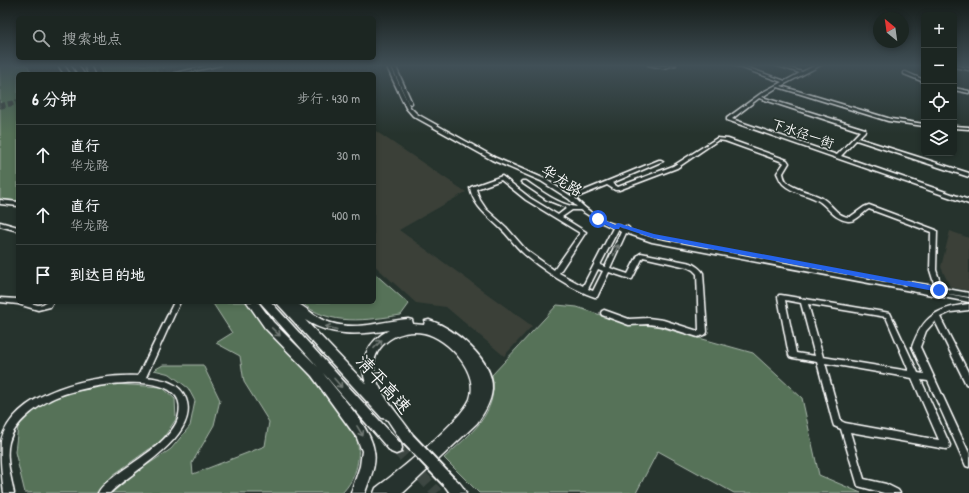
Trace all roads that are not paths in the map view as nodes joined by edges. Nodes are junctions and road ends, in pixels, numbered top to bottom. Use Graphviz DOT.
graph roads {
  1 [pos="399,88"];
  2 [pos="403,88"];
  3 [pos="774,88"];
  4 [pos="784,88"];
  5 [pos="957,90"];
  6 [pos="969,92"];
  7 [pos="759,97"];
  8 [pos="921,125"];
  9 [pos="957,127"];
  10 [pos="969,128"];
  11 [pos="855,138"];
  12 [pos="839,156"];
  13 [pos="661,161"];
  14 [pos="969,175"];
  15 [pos="524,182"];
  16 [pos="608,183"];
  17 [pos="573,198"];
  18 [pos="0,202"];
  19 [pos="969,202"];
  20 [pos="16,204"];
  21 [pos="571,208"];
  22 [pos="584,208"];
  23 [pos="558,217"];
  24 [pos="0,224"];
  25 [pos="617,226"];
  26 [pos="16,228"];
  27 [pos="626,230"];
  28 [pos="596,266"];
  29 [pos="607,269"];
  30 [pos="555,274"];
  31 [pos="584,290"];
  32 [pos="939,290"];
  33 [pos="969,295"];
  34 [pos="0,300"];
  35 [pos="969,300"];
  36 [pos="804,301"];
  37 [pos="16,302"];
  38 [pos="22,304"];
  39 [pos="49,304"];
  40 [pos="176,304"];
  41 [pos="253,304"];
  42 [pos="267,304"];
  43 [pos="283,304"];
  44 [pos="292,304"];
  45 [pos="969,307"];
  46 [pos="604,313"];
  47 [pos="937,317"];
  48 [pos="820,360"];
  49 [pos="916,376"];
  50 [pos="930,378"];
  51 [pos="141,379"];
  52 [pos="969,382"];
  53 [pos="844,427"];
  54 [pos="408,439"];
  55 [pos="396,448"];
  56 [pos="968,458"];
  57 [pos="9,493"];
  58 [pos="103,493"];
  59 [pos="358,493"];
  60 [pos="381,493"];
  61 [pos="393,493"];
  62 [pos="459,493"];
  63 [pos="895,493"];
  1 -- 17 [label="street, 华龙路"];
  2 -- 17 [label="street, 华龙路"];
  3 -- 7 [label="street, 下水径一街"];
  4 -- 8 [label="street"];
  5 -- 6 [label="street"];
  7 -- 11 [label="street"];
  7 -- 12 [label="street, 下水径一街"];
  9 -- 10 [label="street"];
  11 -- 12 [label="street"];
  11 -- 14 [label="street"];
  12 -- 19 [label="street, 下水径一街"];
  13 -- 16 [label="street"];
  15 -- 21 [label="street"];
  16 -- 17 [label="street"];
  16 -- 32 [label="street"];
  17 -- 22 [label="street, 华龙路"];
  18 -- 20 [label="street"];
  21 -- 22 [label="street"];
  21 -- 23 [label="street"];
  22 -- 25 [label="street, 华龙路"];
  23 -- 30 [label="street"];
  23 -- 30 [label="street"];
  24 -- 26 [label="street"];
  25 -- 27 [label="street, 华龙路"];
  25 -- 28 [label="street"];
  29 -- 27 [label="street, one-way"];
  27 -- 32 [label="street, 华龙路"];
  27 -- 35 [label="street, 华龙路"];
  28 -- 29 [label="street"];
  28 -- 31 [label="street"];
  29 -- 31 [label="street"];
  29 -- 46 [label="street"];
  30 -- 31 [label="street"];
  32 -- 33 [label="street, 华龙路"];
  34 -- 37 [label="street"];
  36 -- 48 [label="street"];
  36 -- 48 [label="street"];
  36 -- 49 [label="street"];
  38 -- 39 [label="street"];
  40 -- 51 [label="street"];
  41 -- 59 [label="highway, one-way"];
  42 -- 55 [label="highway, 清平高速, one-way"];
  43 -- 54 [label="highway, 清平高速"];
  61 -- 44 [label="highway, one-way"];
  45 -- 47 [label="street"];
  47 -- 50 [label="street"];
  47 -- 52 [label="street"];
  48 -- 49 [label="street"];
  48 -- 53 [label="street"];
  49 -- 50 [label="street"];
  49 -- 53 [label="street"];
  50 -- 56 [label="street"];
  51 -- 57 [label="street"];
  51 -- 58 [label="street"];
  53 -- 63 [label="street"];
  54 -- 60 [label="highway, one-way"];
  54 -- 62 [label="highway, 清平高速, bridge"];
}
